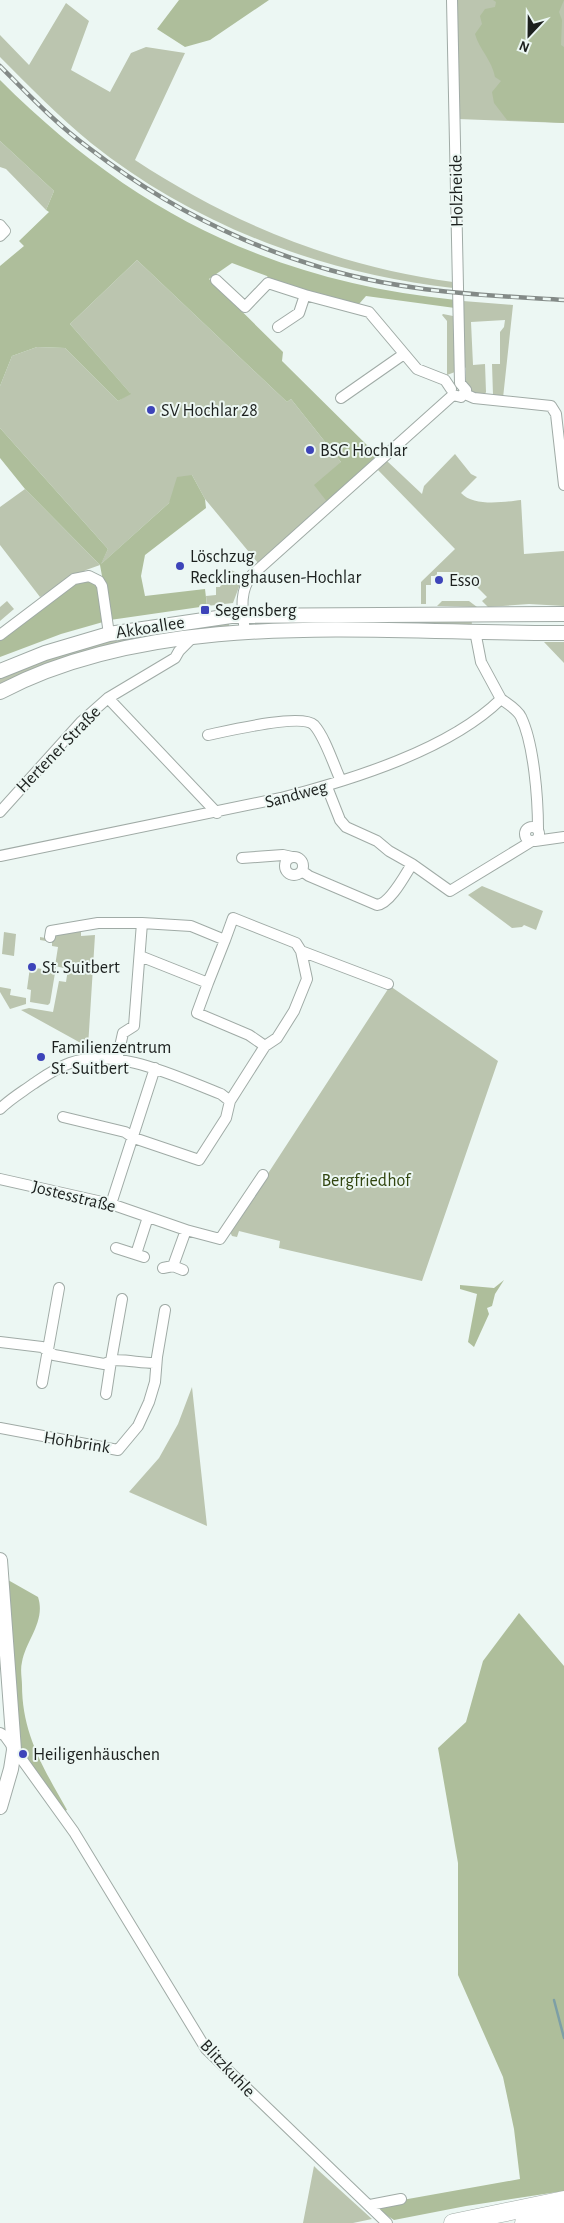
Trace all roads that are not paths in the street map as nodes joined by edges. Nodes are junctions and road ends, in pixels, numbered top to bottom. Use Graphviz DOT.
graph roads {
  1 [pos="452,0"];
  2 [pos="0,225"];
  3 [pos="0,236"];
  4 [pos="216,280"];
  5 [pos="305,295"];
  6 [pos="278,327"];
  7 [pos="404,354"];
  8 [pos="460,383"];
  9 [pos="452,392"];
  10 [pos="465,394"];
  11 [pos="341,398"];
  12 [pos="564,485"];
  13 [pos="486,614"];
  14 [pos="505,614"];
  15 [pos="564,614"];
  16 [pos="243,616"];
  17 [pos="475,631"];
  18 [pos="493,631"];
  19 [pos="245,633"];
  20 [pos="564,633"];
  21 [pos="109,634"];
  22 [pos="0,635"];
  23 [pos="192,639"];
  24 [pos="0,671"];
  25 [pos="0,692"];
  26 [pos="108,698"];
  27 [pos="501,699"];
  28 [pos="208,735"];
  29 [pos="341,781"];
  30 [pos="327,787"];
  31 [pos="0,812"];
  32 [pos="217,813"];
  33 [pos="564,837"];
  34 [pos="533,841"];
  35 [pos="0,856"];
  36 [pos="242,858"];
  37 [pos="412,864"];
  38 [pos="142,923"];
  39 [pos="50,938"];
  40 [pos="225,940"];
  41 [pos="301,951"];
  42 [pos="140,956"];
  43 [pos="208,983"];
  44 [pos="388,984"];
  45 [pos="265,1046"];
  46 [pos="117,1060"];
  47 [pos="155,1068"];
  48 [pos="230,1102"];
  49 [pos="0,1110"];
  50 [pos="63,1117"];
  51 [pos="134,1138"];
  52 [pos="263,1175"];
  53 [pos="0,1179"];
  54 [pos="111,1204"];
  55 [pos="148,1217"];
  56 [pos="186,1230"];
  57 [pos="116,1248"];
  58 [pos="173,1268"];
  59 [pos="58,1288"];
  60 [pos="122,1300"];
  61 [pos="165,1310"];
  62 [pos="0,1342"];
  63 [pos="48,1350"];
  64 [pos="111,1361"];
  65 [pos="156,1363"];
  66 [pos="42,1382"];
  67 [pos="106,1394"];
  68 [pos="0,1428"];
  69 [pos="0,1560"];
  70 [pos="0,1733"];
  71 [pos="14,1750"];
  72 [pos="0,1806"];
  73 [pos="401,2199"];
  74 [pos="564,2200"];
  75 [pos="370,2205"];
  76 [pos="564,2216"];
  77 [pos="387,2223"];
  78 [pos="453,2223"];
  79 [pos="524,2223"];
  1 -- 8 [label="street, Holzheide"];
  2 -- 3 [label="street"];
  4 -- 5 [label="street"];
  5 -- 6 [label="street"];
  5 -- 7 [label="street"];
  7 -- 9 [label="street"];
  7 -- 11 [label="street"];
  8 -- 9 [label="street"];
  8 -- 10 [label="street, Holzheide"];
  9 -- 10 [label="street"];
  9 -- 16 [label="street"];
  10 -- 12 [label="street"];
  13 -- 14 [label="main road, Akkoallee"];
  13 -- 16 [label="main road, Akkoallee"];
  13 -- 17 [label="main road"];
  14 -- 15 [label="main road, Akkoallee"];
  14 -- 18 [label="main road, Akkoallee"];
  16 -- 19 [label="street"];
  16 -- 21 [label="main road, Akkoallee"];
  17 -- 18 [label="main road, Akkoallee"];
  17 -- 19 [label="main road, Akkoallee"];
  17 -- 27 [label="street"];
  18 -- 20 [label="main road, Akkoallee"];
  19 -- 23 [label="main road, Akkoallee"];
  21 -- 22 [label="street"];
  21 -- 24 [label="main road, Akkoallee"];
  23 -- 25 [label="main road, Akkoallee"];
  23 -- 26 [label="street, Hertener Straße"];
  26 -- 31 [label="street, Hertener Straße"];
  26 -- 32 [label="street"];
  27 -- 29 [label="street, Sandweg"];
  27 -- 34 [label="street"];
  28 -- 29 [label="street"];
  29 -- 30 [label="street, Sandweg"];
  30 -- 32 [label="street, Sandweg"];
  30 -- 37 [label="street"];
  32 -- 35 [label="street, Sandweg"];
  33 -- 34 [label="street"];
  34 -- 37 [label="street"];
  36 -- 37 [label="street"];
  38 -- 39 [label="street"];
  38 -- 40 [label="street"];
  38 -- 42 [label="street"];
  40 -- 41 [label="street"];
  40 -- 43 [label="street"];
  41 -- 44 [label="street"];
  41 -- 45 [label="street"];
  42 -- 43 [label="street"];
  42 -- 46 [label="street"];
  43 -- 45 [label="street"];
  45 -- 48 [label="street"];
  46 -- 47 [label="street"];
  46 -- 49 [label="street"];
  47 -- 48 [label="street"];
  47 -- 51 [label="street"];
  48 -- 51 [label="street"];
  50 -- 51 [label="street"];
  51 -- 54 [label="street"];
  52 -- 56 [label="street, Jostesstraße"];
  53 -- 54 [label="street, Jostesstraße"];
  54 -- 55 [label="street, Jostesstraße"];
  55 -- 56 [label="street, Jostesstraße"];
  55 -- 57 [label="street"];
  56 -- 58 [label="street"];
  59 -- 63 [label="street"];
  60 -- 64 [label="street"];
  61 -- 65 [label="street, Hohbrink"];
  62 -- 63 [label="street"];
  63 -- 64 [label="street"];
  63 -- 66 [label="street"];
  64 -- 65 [label="street"];
  64 -- 67 [label="street"];
  65 -- 68 [label="street, Hohbrink"];
  69 -- 71 [label="main road"];
  70 -- 71 [label="street, Blitzkuhle"];
  71 -- 72 [label="main road"];
  71 -- 75 [label="street, Blitzkuhle"];
  73 -- 75 [label="street"];
  74 -- 78 [label="highway"];
  75 -- 77 [label="street, Blitzkuhle"];
  76 -- 79 [label="highway"];
}
